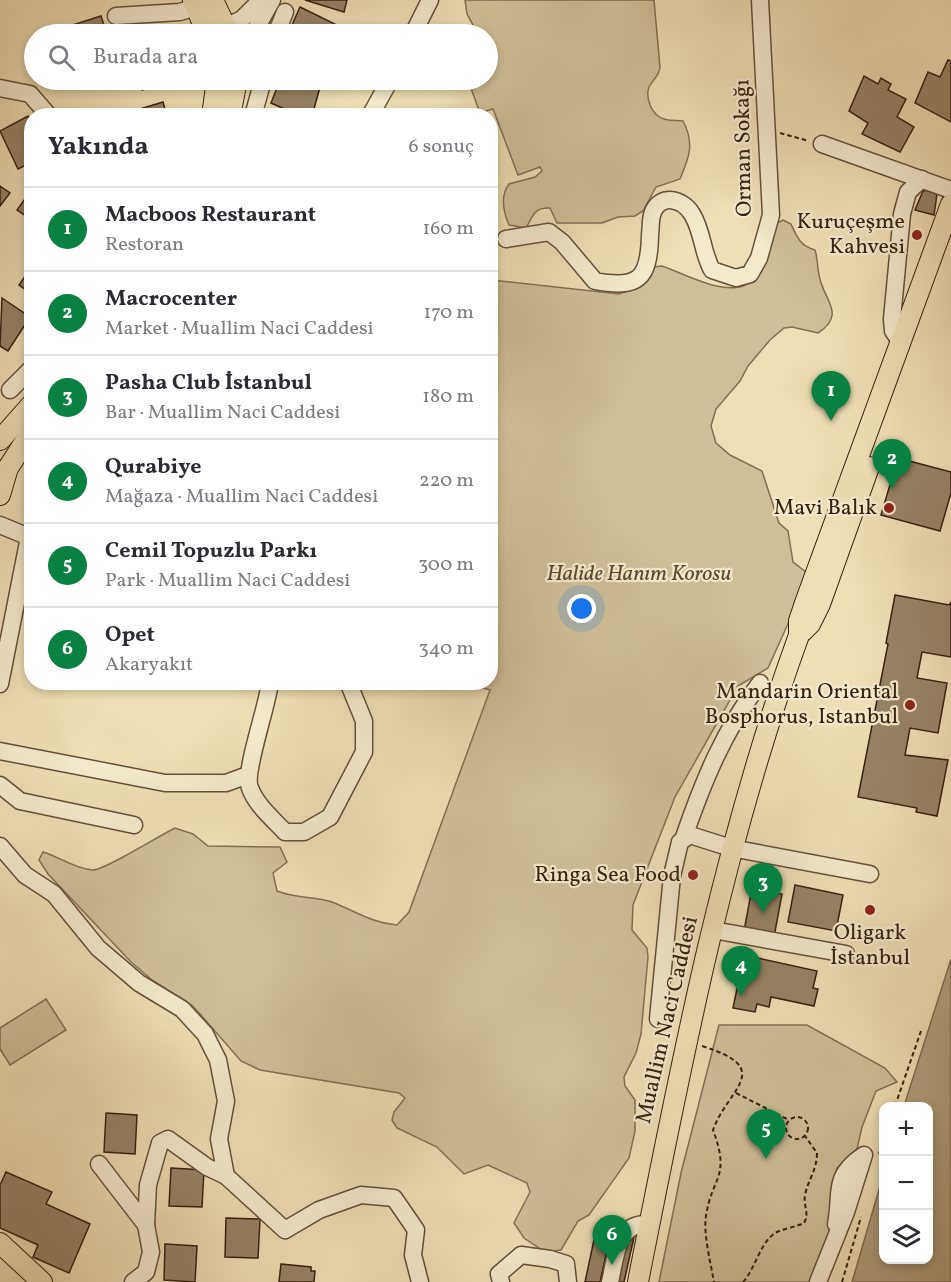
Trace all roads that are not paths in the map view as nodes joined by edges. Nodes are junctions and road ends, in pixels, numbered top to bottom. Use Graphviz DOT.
graph roads {
  1 [pos="261,0"];
  2 [pos="272,0"];
  3 [pos="430,0"];
  4 [pos="760,0"];
  5 [pos="201,2"];
  6 [pos="285,12"];
  7 [pos="116,16"];
  8 [pos="212,24"];
  9 [pos="233,24"];
  10 [pos="259,24"];
  11 [pos="280,24"];
  12 [pos="418,24"];
  13 [pos="0,88"];
  14 [pos="216,90"];
  15 [pos="235,90"];
  16 [pos="260,90"];
  17 [pos="384,90"];
  18 [pos="42,108"];
  19 [pos="213,108"];
  20 [pos="232,108"];
  21 [pos="255,108"];
  22 [pos="374,108"];
  23 [pos="822,144"];
  24 [pos="922,179"];
  25 [pos="951,190"];
  26 [pos="951,204"];
  27 [pos="951,230"];
  28 [pos="506,239"];
  29 [pos="905,344"];
  30 [pos="24,376"];
  31 [pos="10,390"];
  32 [pos="24,413"];
  33 [pos="0,440"];
  34 [pos="24,443"];
  35 [pos="0,495"];
  36 [pos="0,525"];
  37 [pos="24,535"];
  38 [pos="24,567"];
  39 [pos="0,684"];
  40 [pos="760,684"];
  41 [pos="269,690"];
  42 [pos="353,690"];
  43 [pos="0,751"];
  44 [pos="248,775"];
  45 [pos="0,785"];
  46 [pos="134,825"];
  47 [pos="684,837"];
  48 [pos="0,846"];
  49 [pos="731,848"];
  50 [pos="870,874"];
  51 [pos="713,930"];
  52 [pos="846,954"];
  53 [pos="658,1019"];
  54 [pos="99,1164"];
  55 [pos="226,1176"];
  56 [pos="649,1224"];
  57 [pos="147,1225"];
  58 [pos="837,1231"];
  59 [pos="0,1243"];
  60 [pos="144,1279"];
  61 [pos="42,1282"];
  62 [pos="420,1282"];
  63 [pos="501,1282"];
  64 [pos="568,1282"];
  65 [pos="610,1282"];
  66 [pos="638,1282"];
  67 [pos="819,1282"];
  1 -- 9 [label="street"];
  2 -- 10 [label="street"];
  3 -- 12 [label="street"];
  4 -- 28 [label="street, Orman Sokağı"];
  5 -- 7 [label="street"];
  5 -- 8 [label="main road"];
  6 -- 11 [label="street"];
  13 -- 18 [label="street"];
  14 -- 19 [label="main road"];
  15 -- 20 [label="main road"];
  16 -- 21 [label="street"];
  17 -- 22 [label="street"];
  23 -- 24 [label="street"];
  24 -- 25 [label="street"];
  24 -- 29 [label="street"];
  26 -- 29 [label="main road, Muallim Naci Caddesi"];
  27 -- 29 [label="main road, Muallim Naci Caddesi"];
  29 -- 49 [label="main road, Muallim Naci Caddesi"];
  30 -- 31 [label="street"];
  32 -- 33 [label="main road"];
  34 -- 35 [label="main road"];
  36 -- 37 [label="street"];
  38 -- 39 [label="street"];
  40 -- 47 [label="street"];
  41 -- 44 [label="street"];
  42 -- 44 [label="street"];
  43 -- 44 [label="street"];
  45 -- 46 [label="street"];
  47 -- 49 [label="street"];
  47 -- 53 [label="street"];
  48 -- 55 [label="street"];
  49 -- 50 [label="street"];
  49 -- 51 [label="main road, Muallim Naci Caddesi"];
  51 -- 52 [label="street"];
  51 -- 56 [label="main road, Muallim Naci Caddesi"];
  54 -- 57 [label="street"];
  55 -- 57 [label="street"];
  55 -- 62 [label="street"];
  56 -- 65 [label="street"];
  56 -- 66 [label="main road, Muallim Naci Caddesi"];
  57 -- 60 [label="street"];
  58 -- 67 [label="street"];
  59 -- 61 [label="main road"];
  63 -- 64 [label="street"];
}
